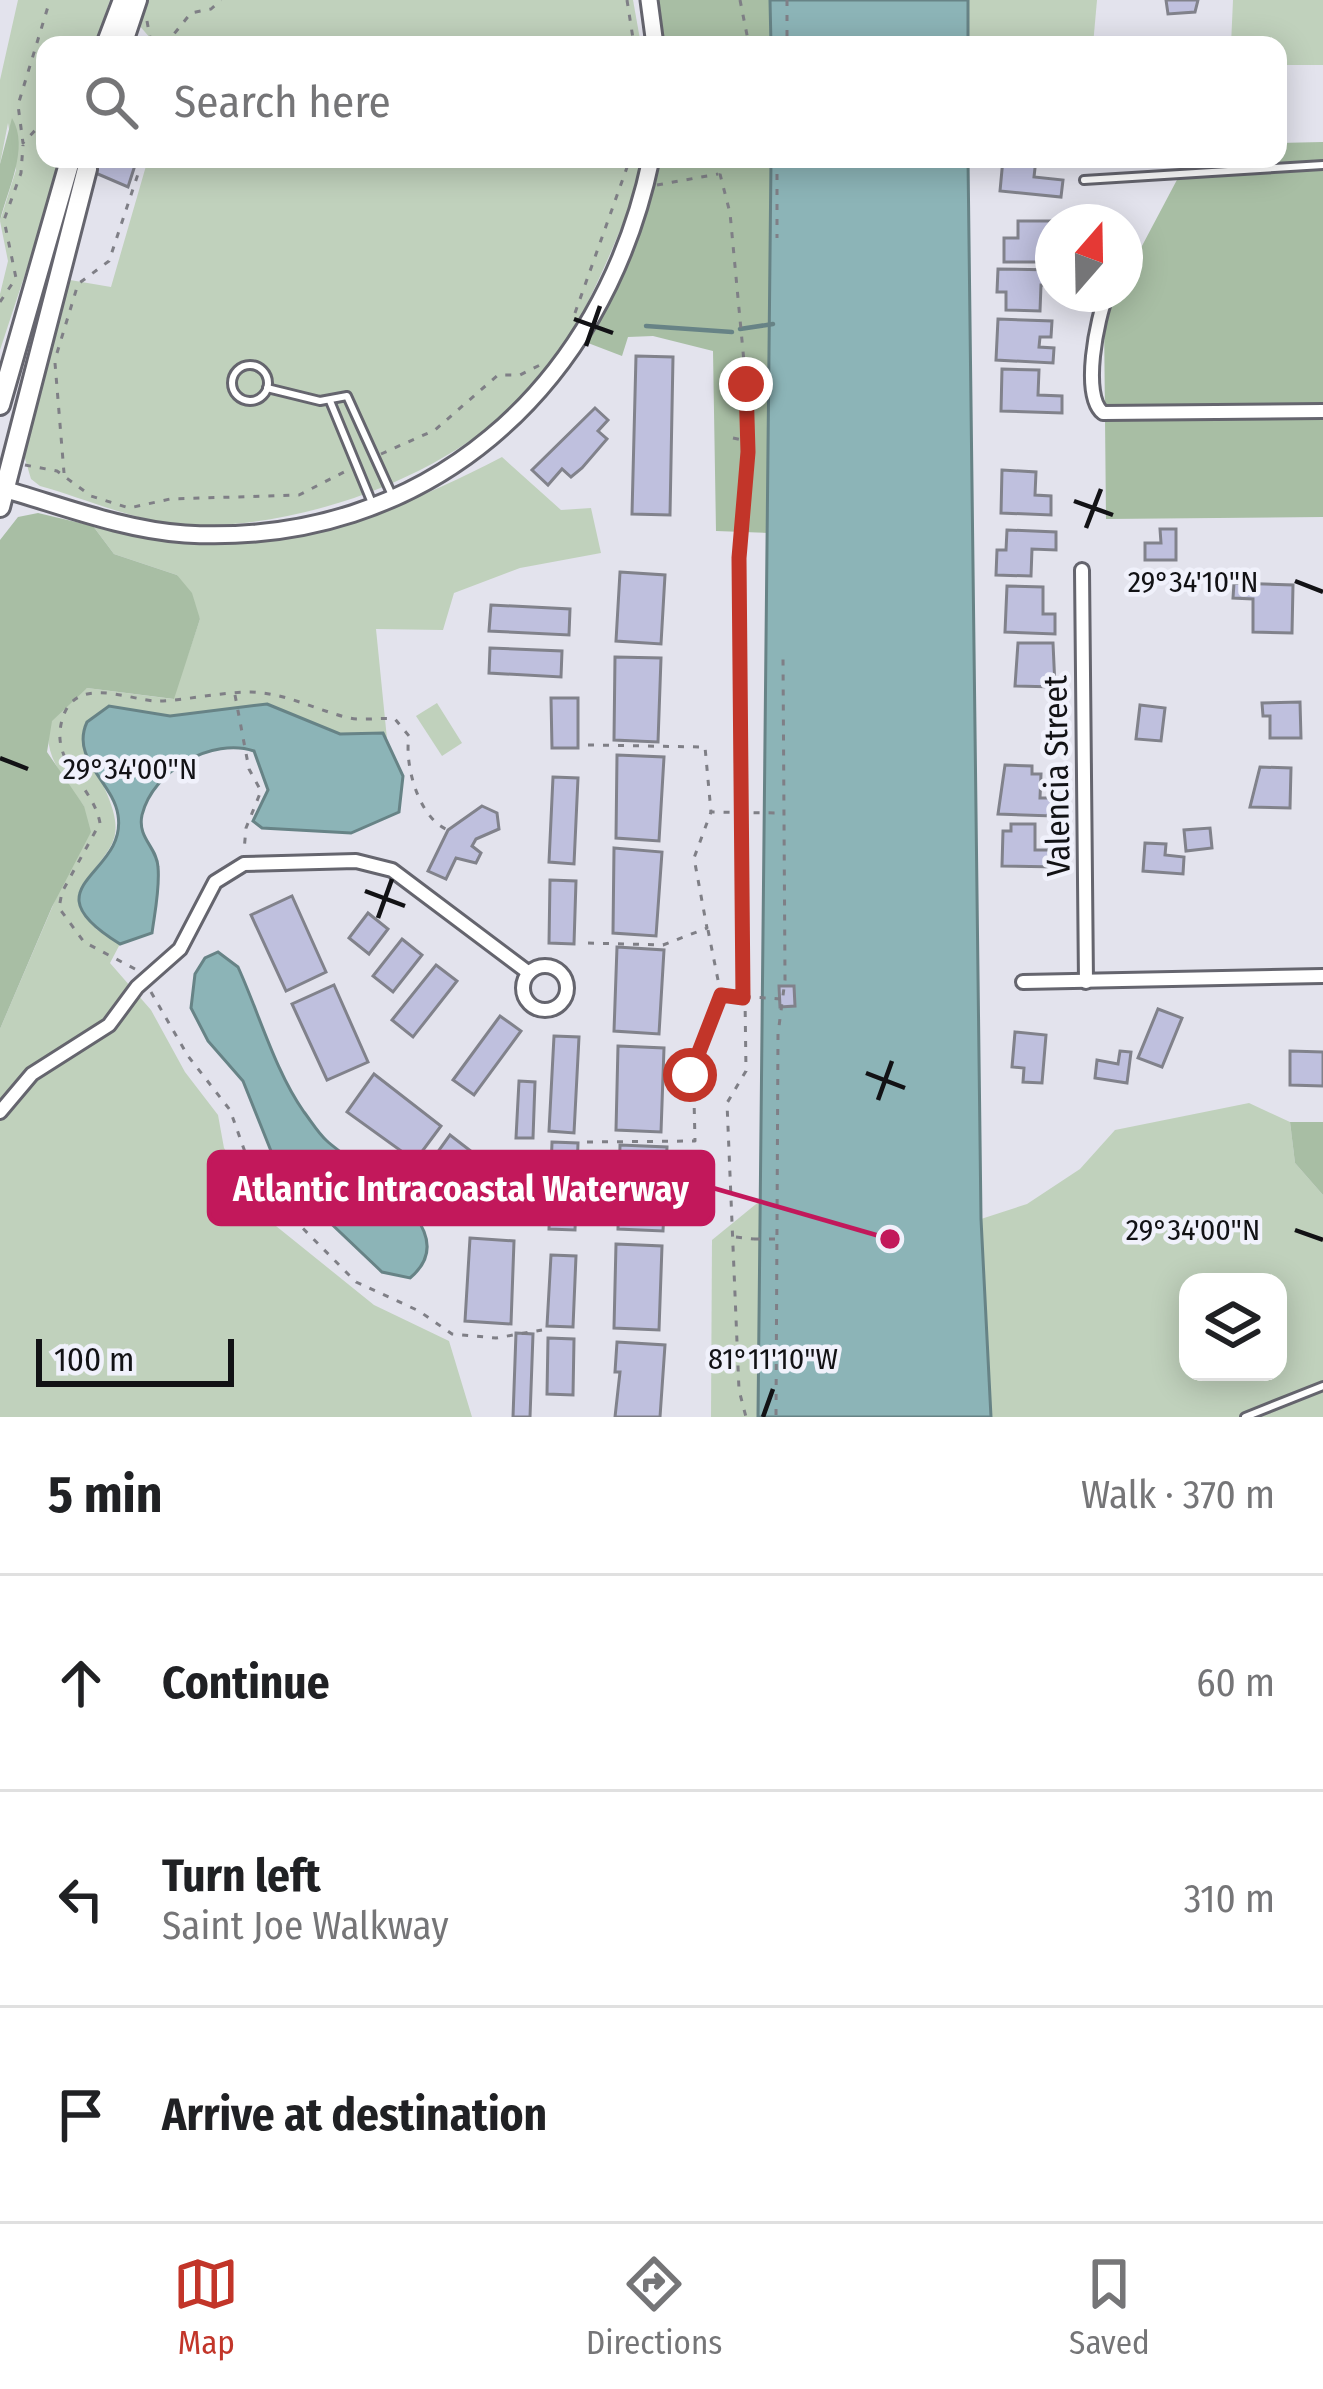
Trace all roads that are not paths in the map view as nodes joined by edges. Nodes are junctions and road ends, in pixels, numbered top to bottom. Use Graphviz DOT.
graph roads {
  1 [pos="124,0"];
  2 [pos="649,0"];
  3 [pos="142,8"];
  4 [pos="110,36"];
  5 [pos="127,36"];
  6 [pos="654,36"];
  7 [pos="1323,165"];
  8 [pos="1287,167"];
  9 [pos="77,168"];
  10 [pos="649,168"];
  11 [pos="1275,168"];
  12 [pos="1084,180"];
  13 [pos="56,244"];
  14 [pos="1100,312"];
  15 [pos="267,388"];
  16 [pos="330,401"];
  17 [pos="0,405"];
  18 [pos="1323,411"];
  19 [pos="2,495"];
  20 [pos="392,496"];
  21 [pos="372,504"];
  22 [pos="1082,570"];
  23 [pos="529,973"];
  24 [pos="1323,976"];
  25 [pos="1023,982"];
  26 [pos="1086,982"];
  27 [pos="0,1112"];
  28 [pos="1323,1386"];
  29 [pos="1262,1413"];
  30 [pos="1245,1417"];
  1 -- 4 [label="main road"];
  2 -- 6 [label="street"];
  3 -- 5 [label="main road"];
  7 -- 8 [label="lane"];
  9 -- 13 [label="main road"];
  10 -- 20 [label="street"];
  11 -- 12 [label="lane"];
  13 -- 17 [label="main road"];
  13 -- 19 [label="main road"];
  14 -- 18 [label="street"];
  15 -- 15 [label="lane"];
  15 -- 16 [label="lane"];
  16 -- 20 [label="lane"];
  16 -- 21 [label="lane"];
  19 -- 21 [label="street"];
  20 -- 21 [label="street"];
  22 -- 26 [label="street, Valencia Street"];
  23 -- 27 [label="street"];
  24 -- 26 [label="street"];
  25 -- 26 [label="street"];
  28 -- 29 [label="lane"];
  29 -- 30 [label="lane"];
}
